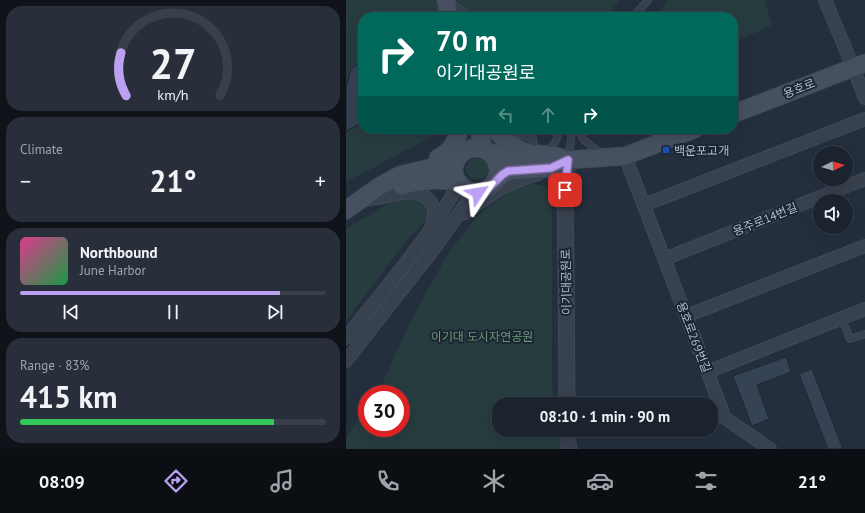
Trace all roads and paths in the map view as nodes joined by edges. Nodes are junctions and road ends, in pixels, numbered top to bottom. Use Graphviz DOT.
graph roads {
  1 [pos="648,0"];
  2 [pos="825,0"];
  3 [pos="447,7"];
  4 [pos="463,12"];
  5 [pos="637,12"];
  6 [pos="859,65"];
  7 [pos="865,98"];
  8 [pos="738,112"];
  9 [pos="865,119"];
  10 [pos="458,134"];
  11 [pos="465,134"];
  12 [pos="481,134"];
  13 [pos="499,134"];
  14 [pos="519,134"];
  15 [pos="558,134"];
  16 [pos="572,134"];
  17 [pos="581,134"];
  18 [pos="680,134"];
  19 [pos="488,151"];
  20 [pos="536,154"];
  21 [pos="460,155"];
  22 [pos="617,157"];
  23 [pos="568,160"];
  24 [pos="551,168"];
  25 [pos="406,173"];
  26 [pos="865,179"];
  27 [pos="459,183"];
  28 [pos="491,186"];
  29 [pos="361,201"];
  30 [pos="644,205"];
  31 [pos="346,210"];
  32 [pos="428,233"];
  33 [pos="443,235"];
  34 [pos="865,246"];
  35 [pos="664,259"];
  36 [pos="865,309"];
  37 [pos="686,316"];
  38 [pos="842,319"];
  39 [pos="865,334"];
  40 [pos="346,338"];
  41 [pos="346,361"];
  42 [pos="707,372"];
  43 [pos="567,397"];
  44 [pos="567,437"];
  45 [pos="569,449"];
  46 [pos="770,449"];
  1 -- 5 [label="lane"];
  2 -- 6 [label="street"];
  3 -- 4 [label="lane"];
  6 -- 7 [label="street"];
  6 -- 8 [label="main road, 용호로"];
  9 -- 30 [label="street"];
  10 -- 25 [label="main road"];
  11 -- 21 [label="main road"];
  12 -- 19 [label="main road"];
  13 -- 20 [label="main road"];
  14 -- 20 [label="lane"];
  15 -- 20 [label="lane"];
  16 -- 23 [label="lane"];
  17 -- 22 [label="lane"];
  18 -- 22 [label="main road"];
  19 -- 20 [label="main road"];
  19 -- 21 [label="main road"];
  19 -- 28 [label="main road"];
  20 -- 23 [label="main road"];
  21 -- 25 [label="main road"];
  21 -- 27 [label="main road"];
  22 -- 23 [label="main road"];
  22 -- 30 [label="street, 용호로269번길"];
  23 -- 24 [label="main road"];
  23 -- 43 [label="street, 이기대공원로"];
  24 -- 28 [label="main road"];
  24 -- 33 [label="street"];
  25 -- 29 [label="main road"];
  26 -- 35 [label="street, 용주로14번길"];
  27 -- 28 [label="main road"];
  27 -- 29 [label="main road"];
  27 -- 32 [label="street"];
  28 -- 33 [label="street"];
  29 -- 31 [label="main road"];
  29 -- 32 [label="street"];
  30 -- 35 [label="street, 용호로269번길"];
  32 -- 40 [label="street"];
  33 -- 41 [label="street"];
  34 -- 37 [label="street"];
  35 -- 37 [label="street, 용호로269번길"];
  36 -- 38 [label="street"];
  37 -- 42 [label="street, 용호로269번길"];
  38 -- 39 [label="lane"];
  38 -- 42 [label="street"];
  42 -- 46 [label="street, 용호로269번길"];
  44 -- 45 [label="street"];
}
